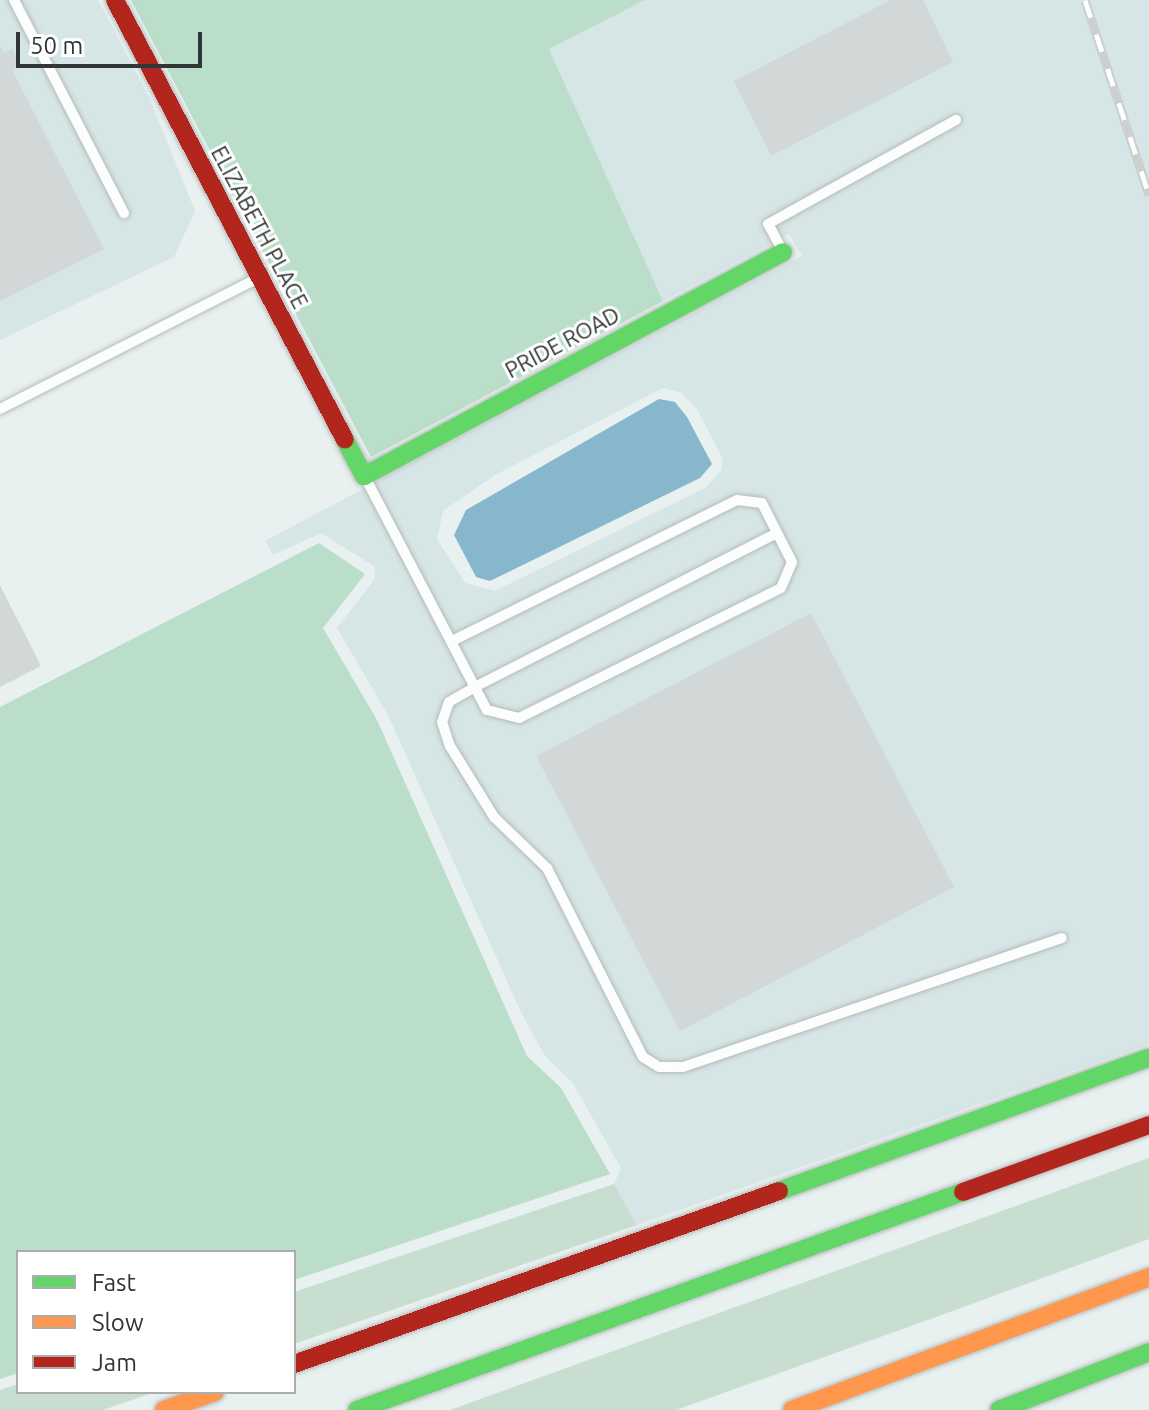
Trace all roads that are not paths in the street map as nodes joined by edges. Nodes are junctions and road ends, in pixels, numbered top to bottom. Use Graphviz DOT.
graph roads {
  1 [pos="14,0"];
  2 [pos="115,0"];
  3 [pos="956,120"];
  4 [pos="124,213"];
  5 [pos="783,252"];
  6 [pos="260,277"];
  7 [pos="0,409"];
  8 [pos="364,476"];
  9 [pos="777,533"];
  10 [pos="452,641"];
  11 [pos="475,687"];
  12 [pos="1062,938"];
  13 [pos="1149,1058"];
  14 [pos="1149,1125"];
  15 [pos="1149,1277"];
  16 [pos="1149,1352"];
  17 [pos="296,1363"];
  18 [pos="209,1394"];
  19 [pos="164,1410"];
  20 [pos="357,1410"];
  21 [pos="792,1410"];
  22 [pos="999,1410"];
  1 -- 4 [label="lane"];
  2 -- 6 [label="main road, ELIZABETH PLACE"];
  3 -- 5 [label="lane"];
  5 -- 8 [label="main road, PRIDE ROAD"];
  6 -- 7 [label="lane"];
  6 -- 8 [label="main road, ELIZABETH PLACE"];
  8 -- 10 [label="lane"];
  9 -- 10 [label="lane"];
  9 -- 11 [label="lane"];
  9 -- 11 [label="lane"];
  10 -- 11 [label="lane"];
  11 -- 12 [label="lane"];
  13 -- 17 [label="main road"];
  14 -- 20 [label="main road"];
  15 -- 21 [label="main road"];
  16 -- 22 [label="main road"];
  18 -- 19 [label="main road"];
}
